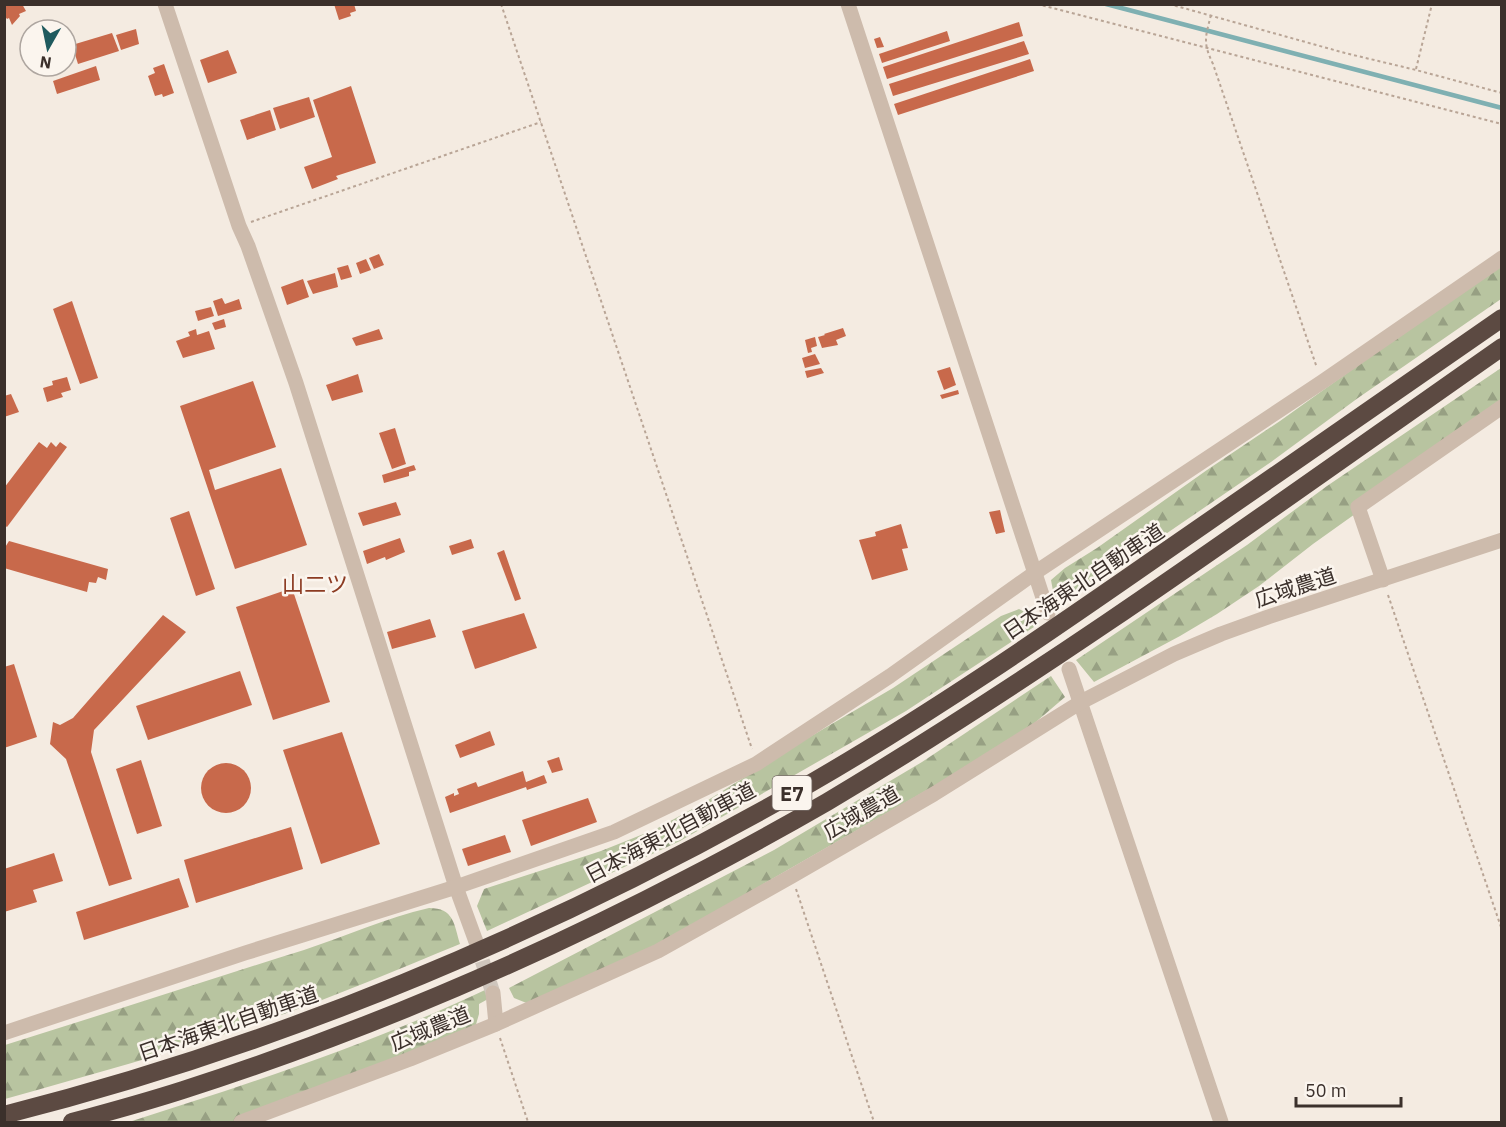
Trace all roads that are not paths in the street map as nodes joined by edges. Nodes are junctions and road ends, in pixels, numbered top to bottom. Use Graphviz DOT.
graph roads {
  1 [pos="165,4"];
  2 [pos="848,4"];
  3 [pos="1502,258"];
  4 [pos="1502,318"];
  5 [pos="1502,347"];
  6 [pos="1502,406"];
  7 [pos="1502,540"];
  8 [pos="1036,572"];
  9 [pos="1383,580"];
  10 [pos="1048,613"];
  11 [pos="1069,669"];
  12 [pos="1081,702"];
  13 [pos="456,887"];
  14 [pos="475,939"];
  15 [pos="493,993"];
  16 [pos="496,1024"];
  17 [pos="4,1033"];
  18 [pos="4,1115"];
  19 [pos="72,1122"];
  20 [pos="241,1122"];
  21 [pos="1221,1122"];
  1 -- 13 [label="street"];
  2 -- 8 [label="street"];
  3 -- 8 [label="street"];
  4 -- 18 [label="highway, 日本海東北自動車道 / E7"];
  5 -- 19 [label="highway, E7"];
  6 -- 9 [label="street"];
  7 -- 9 [label="street, 広域農道"];
  8 -- 10 [label="street"];
  8 -- 13 [label="street"];
  9 -- 12 [label="street, 広域農道"];
  11 -- 12 [label="street"];
  12 -- 16 [label="street, 広域農道"];
  12 -- 21 [label="street"];
  13 -- 14 [label="street"];
  13 -- 17 [label="street"];
  15 -- 16 [label="street"];
  16 -- 20 [label="street, 広域農道"];
}
